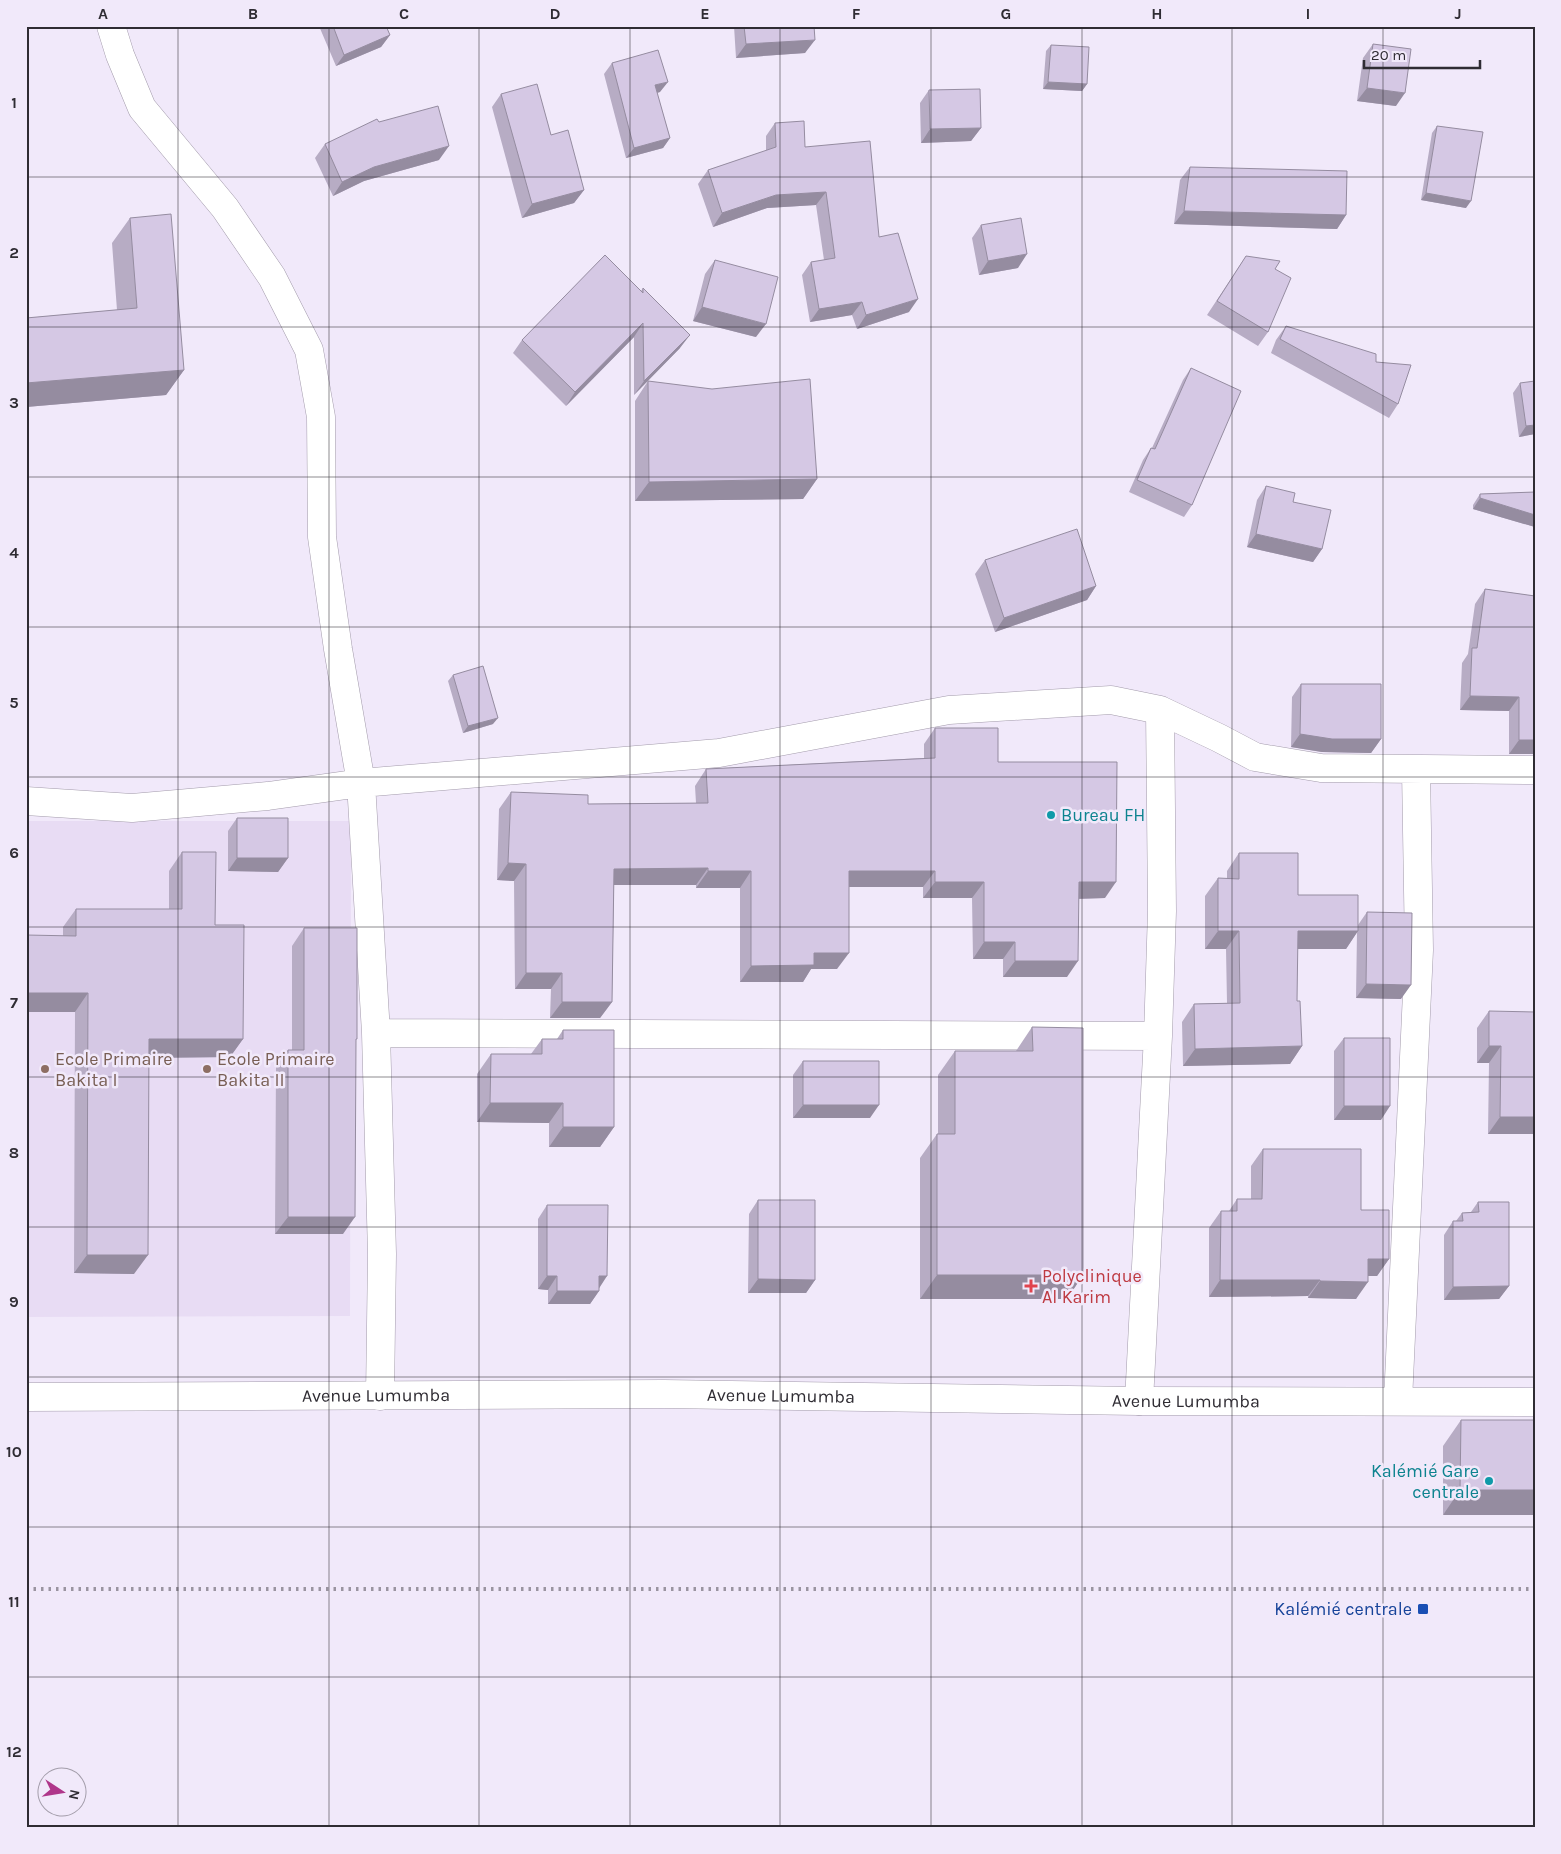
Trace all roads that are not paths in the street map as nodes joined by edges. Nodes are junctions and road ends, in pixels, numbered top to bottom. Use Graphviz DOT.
graph roads {
  1 [pos="111,26"];
  2 [pos="1160,710"];
  3 [pos="1416,770"];
  4 [pos="1535,770"];
  5 [pos="361,783"];
  6 [pos="26,802"];
  7 [pos="376,1033"];
  8 [pos="1158,1036"];
  9 [pos="380,1396"];
  10 [pos="26,1398"];
  11 [pos="1139,1401"];
  12 [pos="1398,1401"];
  13 [pos="1535,1402"];
  1 -- 5 [label="main road"];
  2 -- 3 [label="main road"];
  2 -- 5 [label="main road"];
  2 -- 8 [label="main road"];
  3 -- 4 [label="main road"];
  3 -- 12 [label="main road"];
  5 -- 6 [label="main road"];
  5 -- 7 [label="main road"];
  7 -- 8 [label="main road"];
  7 -- 9 [label="main road"];
  8 -- 11 [label="main road"];
  9 -- 10 [label="main road, Avenue Lumumba"];
  9 -- 11 [label="main road, Avenue Lumumba"];
  11 -- 12 [label="main road, Avenue Lumumba"];
  12 -- 13 [label="main road, Avenue Lumumba"];
}
